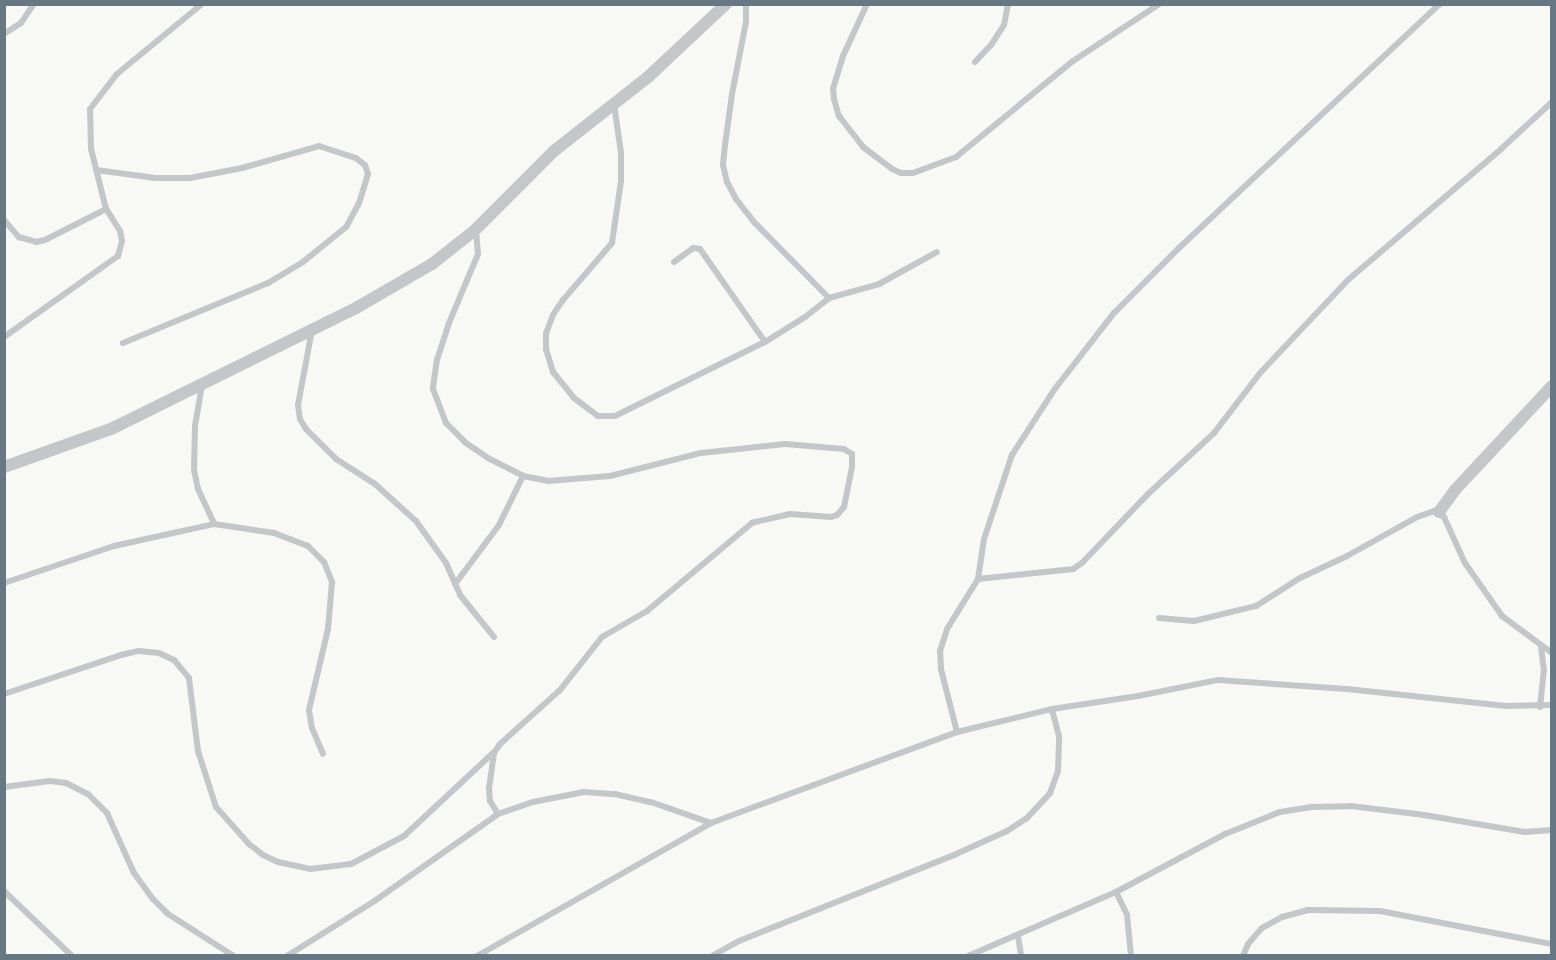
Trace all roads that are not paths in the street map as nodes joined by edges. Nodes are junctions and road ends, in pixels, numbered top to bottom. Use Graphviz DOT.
graph roads {
  1 [pos="34,4"];
  2 [pos="202,4"];
  3 [pos="726,4"];
  4 [pos="746,4"];
  5 [pos="867,4"];
  6 [pos="1008,4"];
  7 [pos="1159,4"];
  8 [pos="1440,4"];
  9 [pos="4,34"];
  10 [pos="975,63"];
  11 [pos="1551,102"];
  12 [pos="614,103"];
  13 [pos="96,170"];
  14 [pos="106,209"];
  15 [pos="4,220"];
  16 [pos="475,230"];
  17 [pos="937,252"];
  18 [pos="674,262"];
  19 [pos="829,298"];
  20 [pos="312,330"];
  21 [pos="4,337"];
  22 [pos="765,342"];
  23 [pos="123,343"];
  24 [pos="202,384"];
  25 [pos="1551,386"];
  26 [pos="4,467"];
  27 [pos="523,476"];
  28 [pos="1439,512"];
  29 [pos="214,524"];
  30 [pos="978,579"];
  31 [pos="4,583"];
  32 [pos="455,584"];
  33 [pos="1159,618"];
  34 [pos="494,637"];
  35 [pos="1541,647"];
  36 [pos="1551,653"];
  37 [pos="4,694"];
  38 [pos="1551,705"];
  39 [pos="1540,707"];
  40 [pos="1052,709"];
  41 [pos="957,732"];
  42 [pos="494,753"];
  43 [pos="323,754"];
  44 [pos="4,787"];
  45 [pos="498,814"];
  46 [pos="711,823"];
  47 [pos="1551,830"];
  48 [pos="4,891"];
  49 [pos="1116,892"];
  50 [pos="1018,936"];
  51 [pos="1551,944"];
  52 [pos="72,956"];
  53 [pos="234,956"];
  54 [pos="287,956"];
  55 [pos="477,956"];
  56 [pos="712,956"];
  57 [pos="968,956"];
  58 [pos="1021,956"];
  59 [pos="1131,956"];
  60 [pos="1243,956"];
  1 -- 9 [label="lane"];
  2 -- 13 [label="lane"];
  3 -- 12 [label="street"];
  4 -- 19 [label="lane"];
  5 -- 7 [label="lane"];
  6 -- 10 [label="lane"];
  8 -- 30 [label="lane"];
  11 -- 30 [label="lane"];
  12 -- 16 [label="street"];
  12 -- 22 [label="lane"];
  13 -- 14 [label="lane"];
  13 -- 23 [label="lane"];
  14 -- 15 [label="lane"];
  14 -- 21 [label="lane"];
  16 -- 20 [label="street"];
  16 -- 27 [label="lane"];
  17 -- 19 [label="lane"];
  18 -- 22 [label="lane"];
  19 -- 22 [label="lane"];
  20 -- 24 [label="street"];
  20 -- 32 [label="lane"];
  24 -- 26 [label="street"];
  24 -- 29 [label="lane"];
  25 -- 28 [label="street"];
  27 -- 32 [label="lane"];
  27 -- 42 [label="lane"];
  28 -- 33 [label="lane"];
  28 -- 35 [label="lane"];
  29 -- 31 [label="lane"];
  29 -- 43 [label="lane"];
  30 -- 41 [label="lane"];
  32 -- 34 [label="lane"];
  35 -- 36 [label="lane"];
  35 -- 39 [label="lane"];
  37 -- 42 [label="lane"];
  38 -- 39 [label="lane"];
  39 -- 40 [label="lane"];
  40 -- 41 [label="lane"];
  40 -- 56 [label="lane"];
  41 -- 46 [label="lane"];
  42 -- 45 [label="lane"];
  44 -- 53 [label="lane"];
  45 -- 46 [label="lane"];
  45 -- 54 [label="lane"];
  46 -- 55 [label="lane"];
  47 -- 49 [label="lane"];
  48 -- 52 [label="lane"];
  49 -- 50 [label="lane"];
  49 -- 59 [label="lane"];
  50 -- 57 [label="lane"];
  50 -- 58 [label="lane"];
  51 -- 60 [label="lane"];
}
